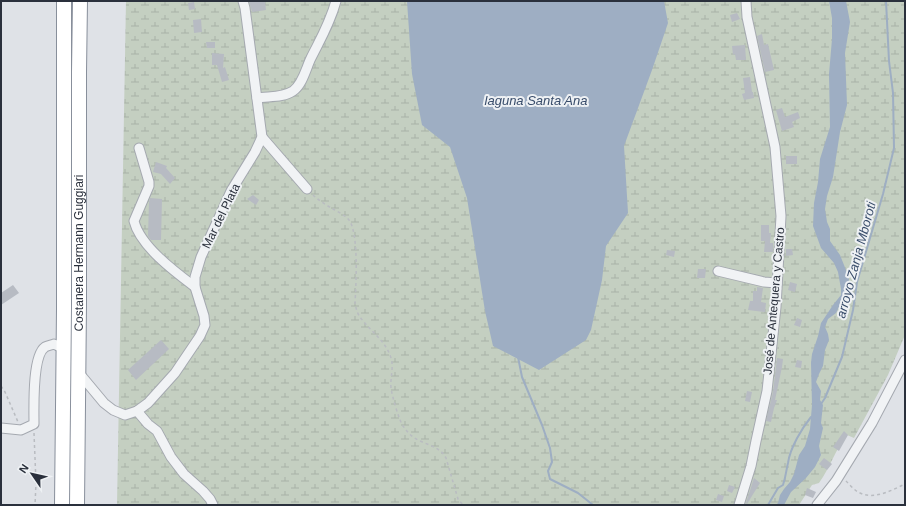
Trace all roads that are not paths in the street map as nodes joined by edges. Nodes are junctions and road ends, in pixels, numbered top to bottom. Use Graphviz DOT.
graph roads {
  1 [pos="64,1"];
  2 [pos="80,1"];
  3 [pos="244,1"];
  4 [pos="336,1"];
  5 [pos="746,1"];
  6 [pos="257,98"];
  7 [pos="262,137"];
  8 [pos="139,148"];
  9 [pos="307,189"];
  10 [pos="718,271"];
  11 [pos="777,283"];
  12 [pos="194,287"];
  13 [pos="64,349"];
  14 [pos="905,360"];
  15 [pos="79,373"];
  16 [pos="137,411"];
  17 [pos="1,428"];
  18 [pos="62,505"];
  19 [pos="77,505"];
  20 [pos="212,505"];
  21 [pos="739,505"];
  22 [pos="817,505"];
  1 -- 13 [label="highway, Costanera Hermann Guggiari"];
  2 -- 15 [label="highway, Costanera Hermann Guggiari"];
  3 -- 6 [label="street"];
  4 -- 6 [label="street"];
  5 -- 11 [label="street, José de Antequera y Castro"];
  6 -- 7 [label="street"];
  7 -- 9 [label="street"];
  7 -- 12 [label="street, Mar del Plata"];
  8 -- 12 [label="street"];
  10 -- 11 [label="street"];
  11 -- 21 [label="street, José de Antequera y Castro"];
  12 -- 16 [label="street"];
  13 -- 17 [label="street"];
  13 -- 18 [label="highway, Costanera Hermann Guggiari"];
  14 -- 22 [label="street"];
  15 -- 16 [label="street"];
  15 -- 19 [label="highway, Costanera Hermann Guggiari"];
  16 -- 20 [label="street"];
}
